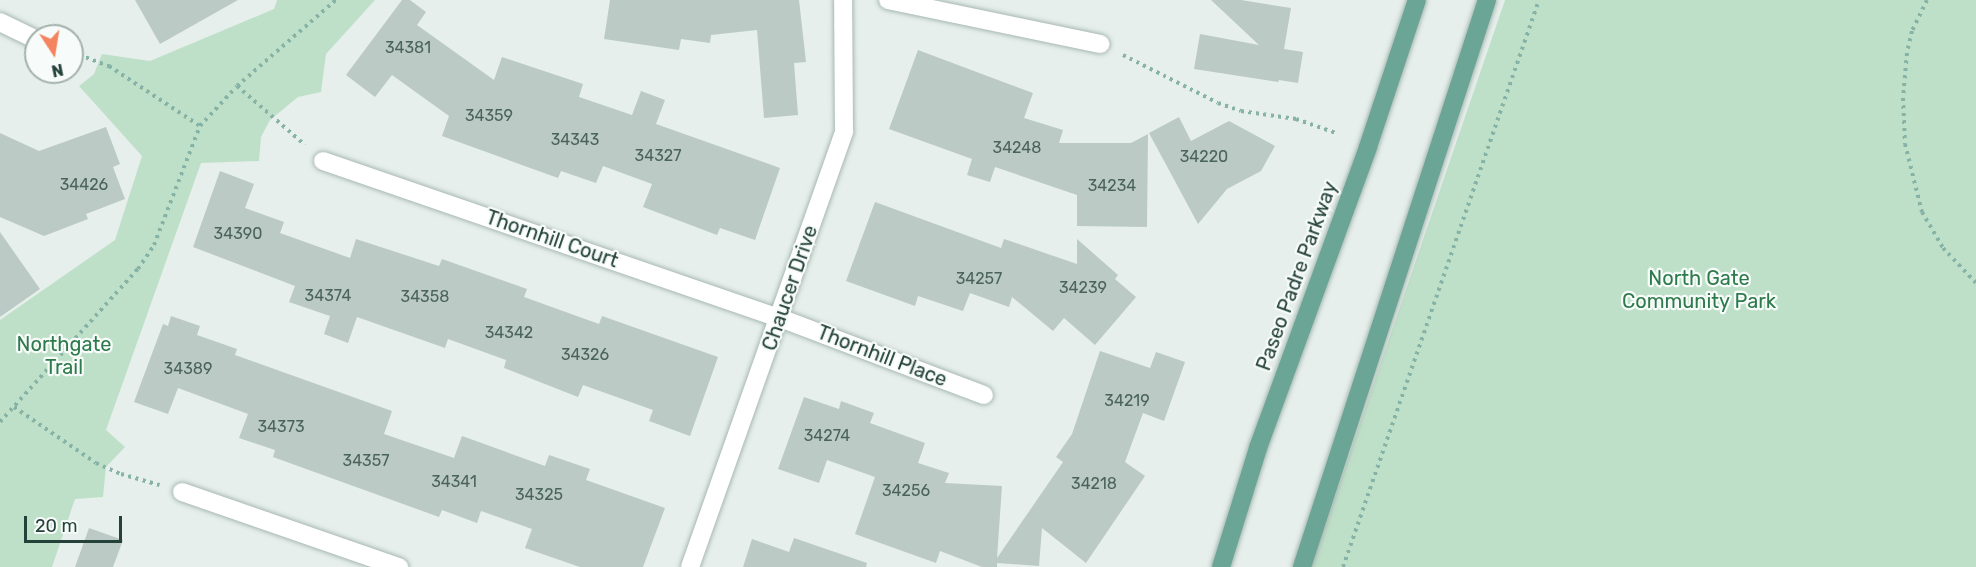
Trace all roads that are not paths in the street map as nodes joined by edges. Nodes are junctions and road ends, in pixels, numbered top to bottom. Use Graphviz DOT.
graph roads {
  1 [pos="843,0"];
  2 [pos="888,0"];
  3 [pos="1417,0"];
  4 [pos="1487,0"];
  5 [pos="0,21"];
  6 [pos="24,33"];
  7 [pos="1101,44"];
  8 [pos="323,161"];
  9 [pos="780,318"];
  10 [pos="984,395"];
  11 [pos="182,492"];
  12 [pos="399,567"];
  13 [pos="690,567"];
  14 [pos="1221,567"];
  15 [pos="1302,567"];
  1 -- 9 [label="street, Chaucer Drive"];
  2 -- 7 [label="street"];
  3 -- 14 [label="main road, Paseo Padre Parkway"];
  4 -- 15 [label="main road"];
  5 -- 6 [label="street"];
  8 -- 9 [label="street, Thornhill Court"];
  9 -- 10 [label="street, Thornhill Place"];
  9 -- 13 [label="street, Chaucer Drive"];
  11 -- 12 [label="street"];
}
